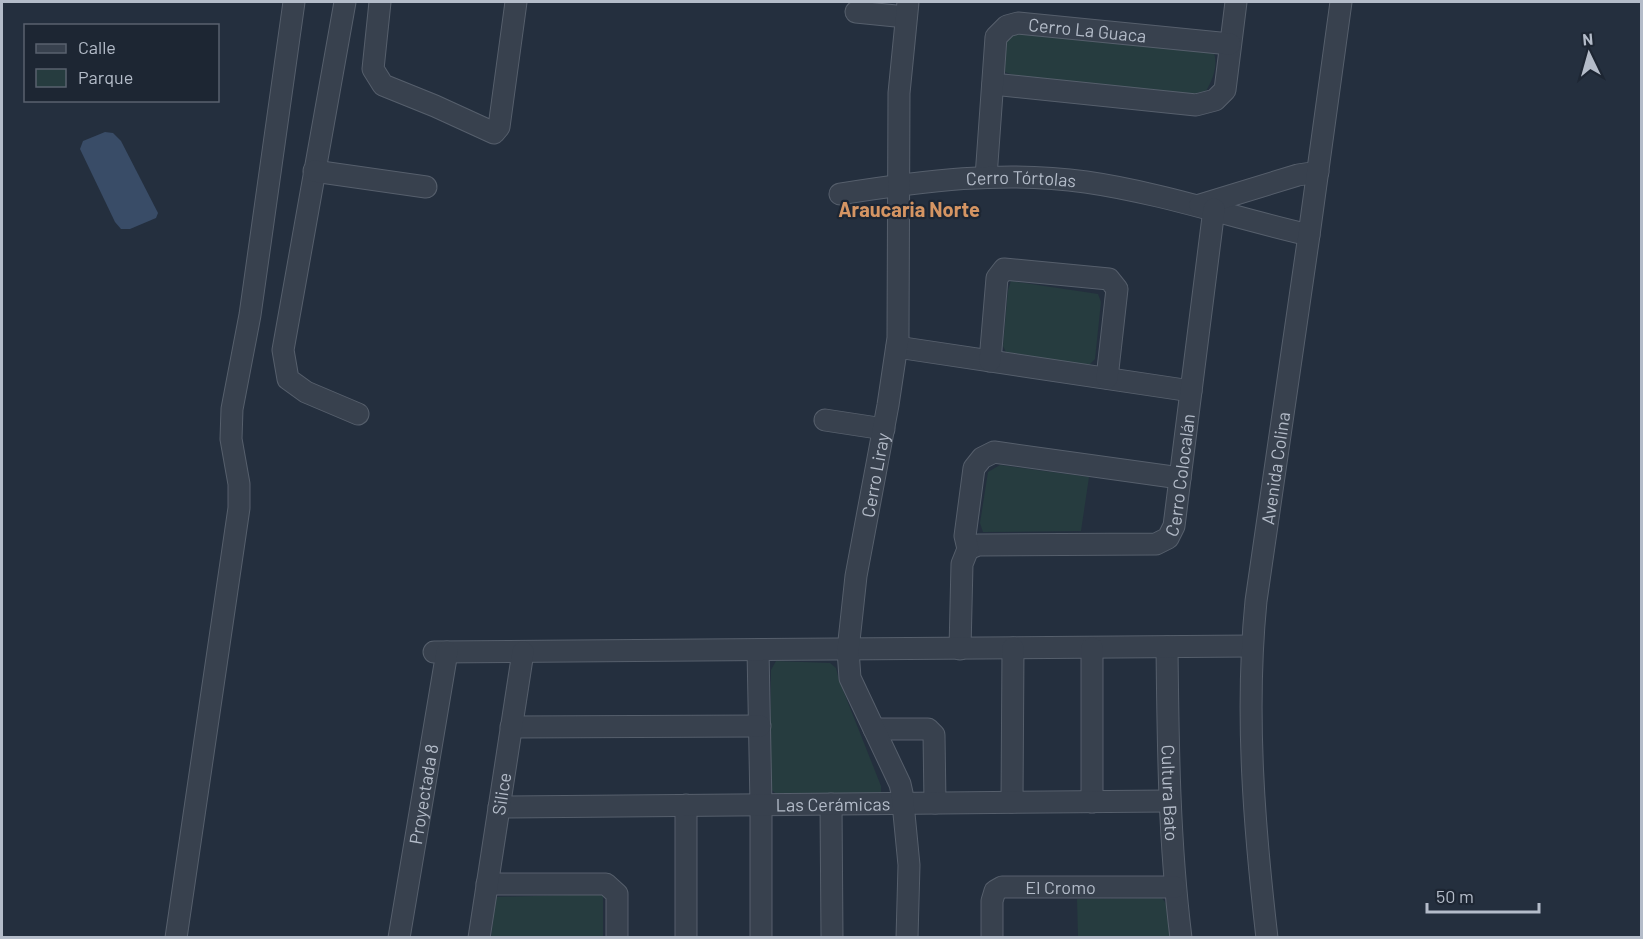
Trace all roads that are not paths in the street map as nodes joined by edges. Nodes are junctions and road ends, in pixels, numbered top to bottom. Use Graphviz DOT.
graph roads {
  1 [pos="294,2"];
  2 [pos="345,2"];
  3 [pos="380,2"];
  4 [pos="516,2"];
  5 [pos="1236,2"];
  6 [pos="1341,2"];
  7 [pos="907,9"];
  8 [pos="856,12"];
  9 [pos="1230,45"];
  10 [pos="993,84"];
  11 [pos="314,171"];
  12 [pos="1318,172"];
  13 [pos="986,177"];
  14 [pos="899,184"];
  15 [pos="426,187"];
  16 [pos="840,194"];
  17 [pos="1207,207"];
  18 [pos="1309,235"];
  19 [pos="897,347"];
  20 [pos="990,361"];
  21 [pos="1107,378"];
  22 [pos="1191,391"];
  23 [pos="358,414"];
  24 [pos="825,420"];
  25 [pos="884,429"];
  26 [pos="1180,478"];
  27 [pos="968,549"];
  28 [pos="1251,646"];
  29 [pos="1167,647"];
  30 [pos="1013,648"];
  31 [pos="1092,648"];
  32 [pos="960,649"];
  33 [pos="758,650"];
  34 [pos="848,650"];
  35 [pos="522,652"];
  36 [pos="760,726"];
  37 [pos="511,727"];
  38 [pos="874,729"];
  39 [pos="1168,801"];
  40 [pos="936,802"];
  41 [pos="1012,802"];
  42 [pos="1092,802"];
  43 [pos="903,803"];
  44 [pos="831,804"];
  45 [pos="686,805"];
  46 [pos="761,805"];
  47 [pos="499,807"];
  48 [pos="487,884"];
  49 [pos="1175,887"];
  50 [pos="176,938"];
  51 [pos="399,938"];
  52 [pos="479,938"];
  53 [pos="617,938"];
  54 [pos="686,938"];
  55 [pos="761,938"];
  56 [pos="832,938"];
  57 [pos="907,938"];
  58 [pos="992,938"];
  59 [pos="1181,938"];
  60 [pos="1267,938"];
  1 -- 50 [label="street"];
  2 -- 11 [label="street"];
  3 -- 4 [label="street"];
  5 -- 9 [label="street"];
  6 -- 12 [label="street, Avenida Colina"];
  7 -- 8 [label="street"];
  7 -- 14 [label="street, Cerro Liray"];
  9 -- 10 [label="street"];
  9 -- 10 [label="street, Cerro La Guaca"];
  10 -- 13 [label="street, Cerro La Guaca"];
  11 -- 15 [label="street"];
  11 -- 23 [label="street"];
  12 -- 17 [label="street, Cerro Tórtolas"];
  12 -- 18 [label="street, Avenida Colina"];
  13 -- 14 [label="street, Cerro Tórtolas"];
  13 -- 17 [label="street, Cerro Tórtolas"];
  14 -- 16 [label="street, Cerro Tórtolas"];
  14 -- 19 [label="street, Cerro Liray"];
  17 -- 18 [label="street, Cerro Tórtolas"];
  17 -- 22 [label="street, Cerro Colocalán"];
  18 -- 28 [label="street, Avenida Colina"];
  19 -- 20 [label="street"];
  19 -- 25 [label="street, Cerro Liray"];
  20 -- 21 [label="street"];
  20 -- 21 [label="street"];
  21 -- 22 [label="street"];
  22 -- 26 [label="street, Cerro Colocalán"];
  24 -- 25 [label="street"];
  25 -- 34 [label="street, Cerro Liray"];
  26 -- 27 [label="street, Cerro Colocalán"];
  26 -- 27 [label="street"];
  27 -- 32 [label="street"];
  28 -- 29 [label="street"];
  28 -- 60 [label="street, Avenida Colina"];
  29 -- 31 [label="street"];
  29 -- 39 [label="street, Cultura Bato"];
  30 -- 31 [label="street"];
  30 -- 32 [label="street"];
  30 -- 41 [label="street"];
  31 -- 42 [label="street"];
  32 -- 34 [label="street"];
  33 -- 34 [label="street"];
  33 -- 35 [label="street"];
  33 -- 36 [label="street"];
  34 -- 38 [label="street, Cerro Liray"];
  35 -- 37 [label="street, Silice"];
  35 -- 51 [label="street, Proyectada 8"];
  36 -- 37 [label="street"];
  36 -- 46 [label="street"];
  37 -- 47 [label="street, Silice"];
  38 -- 40 [label="street"];
  38 -- 43 [label="street, Cerro Liray"];
  39 -- 42 [label="street, Las Cerámicas"];
  39 -- 49 [label="street, Cultura Bato"];
  40 -- 41 [label="street, Las Cerámicas"];
  40 -- 43 [label="street, Las Cerámicas"];
  41 -- 42 [label="street, Las Cerámicas"];
  43 -- 44 [label="street, Las Cerámicas"];
  43 -- 57 [label="street, Cerro Liray"];
  44 -- 46 [label="street, Las Cerámicas"];
  44 -- 56 [label="street"];
  45 -- 46 [label="street, Las Cerámicas"];
  45 -- 47 [label="street, Las Cerámicas"];
  45 -- 54 [label="street"];
  46 -- 55 [label="street"];
  47 -- 48 [label="street, Silice"];
  48 -- 52 [label="street, Silice"];
  48 -- 53 [label="street"];
  49 -- 58 [label="street, El Cromo"];
  49 -- 59 [label="street, Cultura Bato"];
}
